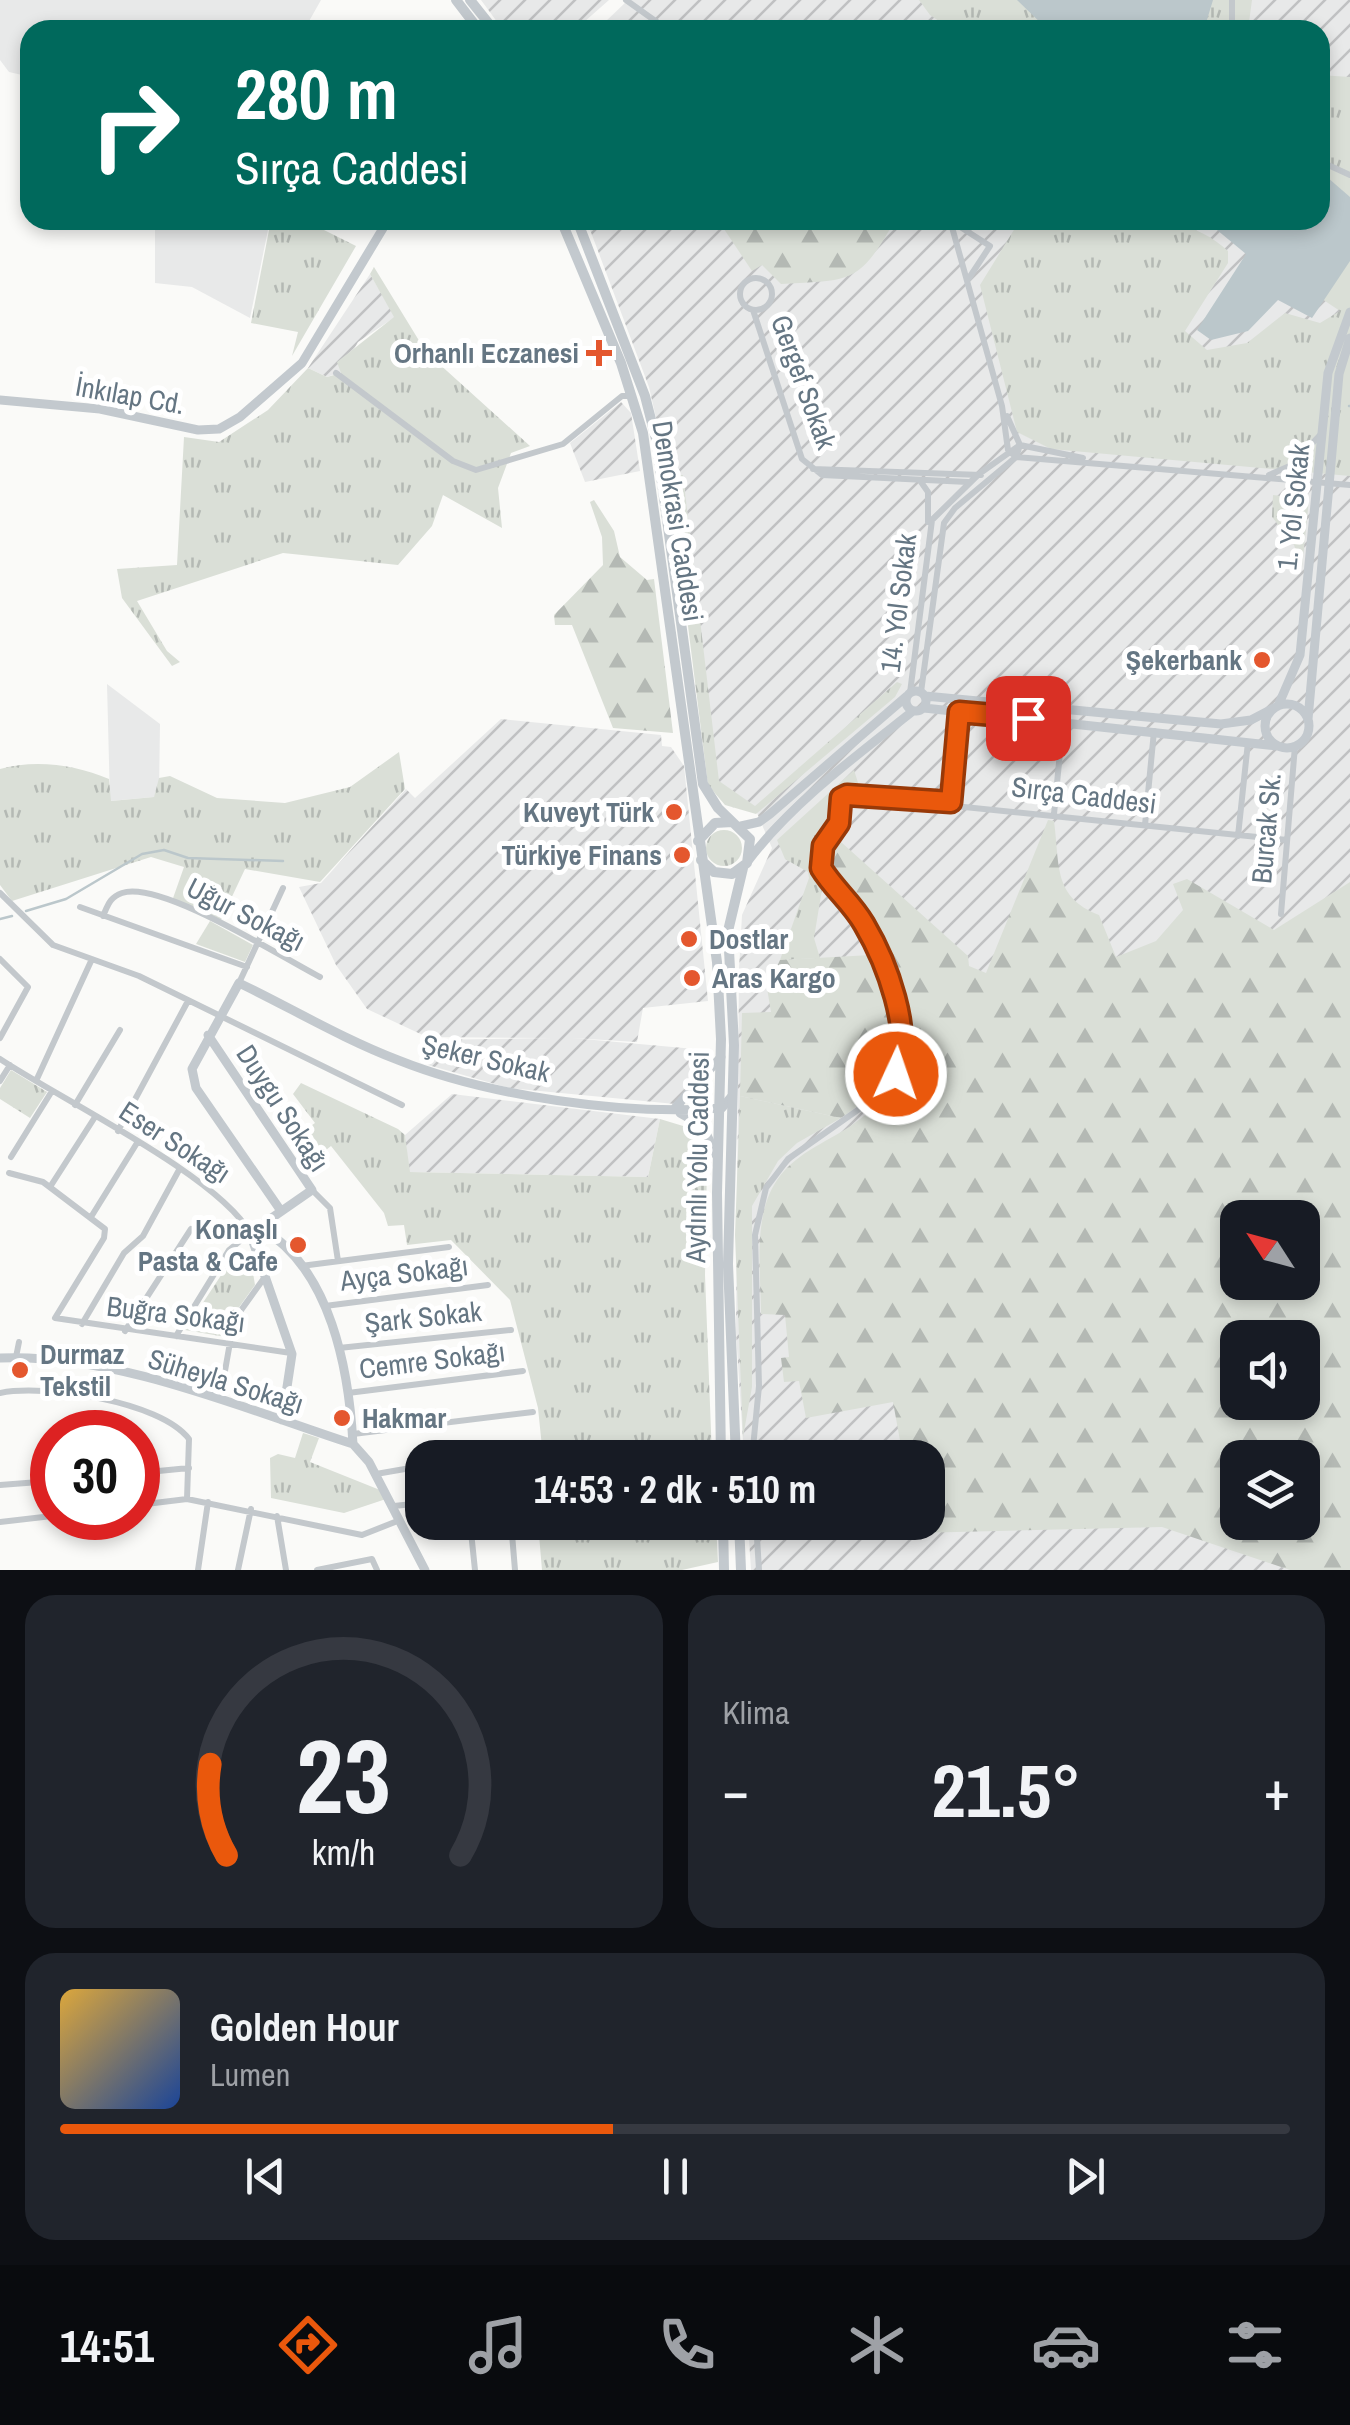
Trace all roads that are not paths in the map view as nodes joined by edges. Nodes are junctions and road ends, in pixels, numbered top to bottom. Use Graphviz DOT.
graph roads {
  1 [pos="456,0"];
  2 [pos="470,0"];
  3 [pos="628,2"];
  4 [pos="471,20"];
  5 [pos="486,20"];
  6 [pos="654,20"];
  7 [pos="382,230"];
  8 [pos="566,230"];
  9 [pos="581,230"];
  10 [pos="953,230"];
  11 [pos="965,230"];
  12 [pos="968,280"];
  13 [pos="753,310"];
  14 [pos="1350,312"];
  15 [pos="1350,338"];
  16 [pos="336,373"];
  17 [pos="634,396"];
  18 [pos="0,400"];
  19 [pos="1002,406"];
  20 [pos="1324,428"];
  21 [pos="1020,444"];
  22 [pos="1008,450"];
  23 [pos="1016,456"];
  24 [pos="1094,461"];
  25 [pos="812,469"];
  26 [pos="1254,476"];
  27 [pos="982,478"];
  28 [pos="920,481"];
  29 [pos="970,482"];
  30 [pos="1322,483"];
  31 [pos="1350,485"];
  32 [pos="928,535"];
  33 [pos="917,699"];
  34 [pos="1276,707"];
  35 [pos="959,712"];
  36 [pos="1308,718"];
  37 [pos="1063,721"];
  38 [pos="1154,730"];
  39 [pos="1248,740"];
  40 [pos="1278,746"];
  41 [pos="1295,746"];
  42 [pos="848,747"];
  43 [pos="855,757"];
  44 [pos="951,802"];
  45 [pos="1054,814"];
  46 [pos="737,824"];
  47 [pos="1145,824"];
  48 [pos="1238,836"];
  49 [pos="1288,840"];
  50 [pos="698,842"];
  51 [pos="701,859"];
  52 [pos="745,865"];
  53 [pos="283,888"];
  54 [pos="0,893"];
  55 [pos="80,908"];
  56 [pos="1281,914"];
  57 [pos="103,916"];
  58 [pos="257,944"];
  59 [pos="0,959"];
  60 [pos="92,959"];
  61 [pos="247,967"];
  62 [pos="320,977"];
  63 [pos="239,982"];
  64 [pos="188,1001"];
  65 [pos="217,1017"];
  66 [pos="120,1030"];
  67 [pos="208,1035"];
  68 [pos="0,1038"];
  69 [pos="721,1056"];
  70 [pos="0,1059"];
  71 [pos="10,1066"];
  72 [pos="0,1082"];
  73 [pos="36,1082"];
  74 [pos="695,1088"];
  75 [pos="52,1091"];
  76 [pos="75,1105"];
  77 [pos="402,1105"];
  78 [pos="667,1110"];
  79 [pos="714,1116"];
  80 [pos="95,1117"];
  81 [pos="118,1131"];
  82 [pos="137,1143"];
  83 [pos="11,1158"];
  84 [pos="717,1160"];
  85 [pos="179,1170"];
  86 [pos="10,1172"];
  87 [pos="50,1187"];
  88 [pos="312,1190"];
  89 [pos="281,1211"];
  90 [pos="90,1217"];
  91 [pos="261,1228"];
  92 [pos="191,1229"];
  93 [pos="250,1233"];
  94 [pos="449,1247"];
  95 [pos="338,1262"];
  96 [pos="301,1266"];
  97 [pos="266,1274"];
  98 [pos="488,1285"];
  99 [pos="324,1306"];
  100 [pos="82,1324"];
  101 [pos="511,1330"];
  102 [pos="124,1331"];
  103 [pos="176,1336"];
  104 [pos="19,1342"];
  105 [pos="230,1342"];
  106 [pos="339,1348"];
  107 [pos="292,1354"];
  108 [pos="0,1358"];
  109 [pos="16,1358"];
  110 [pos="523,1371"];
  111 [pos="0,1394"];
  112 [pos="347,1394"];
  113 [pos="220,1400"];
  114 [pos="533,1412"];
  115 [pos="282,1420"];
  116 [pos="353,1439"];
  117 [pos="721,1440"];
  118 [pos="735,1440"];
  119 [pos="754,1440"];
  120 [pos="190,1468"];
  121 [pos="405,1469"];
  122 [pos="160,1471"];
  123 [pos="376,1474"];
  124 [pos="30,1482"];
  125 [pos="0,1485"];
  126 [pos="187,1499"];
  127 [pos="160,1502"];
  128 [pos="208,1502"];
  129 [pos="405,1505"];
  130 [pos="394,1506"];
  131 [pos="251,1509"];
  132 [pos="276,1516"];
  133 [pos="30,1519"];
  134 [pos="401,1519"];
  135 [pos="0,1522"];
  136 [pos="472,1540"];
  137 [pos="512,1540"];
  138 [pos="722,1540"];
  139 [pos="740,1540"];
  140 [pos="758,1540"];
  141 [pos="741,1568"];
  142 [pos="720,1569"];
  143 [pos="198,1570"];
  144 [pos="238,1570"];
  145 [pos="286,1570"];
  146 [pos="317,1570"];
  147 [pos="376,1570"];
  148 [pos="425,1570"];
  149 [pos="475,1570"];
  150 [pos="515,1570"];
  151 [pos="760,1570"];
  1 -- 4 [label="main road"];
  2 -- 5 [label="main road"];
  3 -- 6 [label="street"];
  7 -- 18 [label="street, İnkılap Cd."];
  8 -- 17 [label="main road, Demokrasi Caddesi"];
  9 -- 46 [label="main road, Demokrasi Caddesi"];
  10 -- 12 [label="street"];
  11 -- 12 [label="street"];
  12 -- 19 [label="street"];
  13 -- 13 [label="street"];
  13 -- 25 [label="street, Gergef Sokak"];
  14 -- 20 [label="street, 1. Yol Sokak"];
  15 -- 30 [label="street, 1. Yol Sokak"];
  16 -- 17 [label="street"];
  17 -- 50 [label="main road, Demokrasi Caddesi"];
  19 -- 21 [label="street"];
  19 -- 22 [label="street"];
  20 -- 26 [label="street"];
  20 -- 30 [label="street, 1. Yol Sokak"];
  21 -- 22 [label="street, 14. Yol Sokak"];
  21 -- 23 [label="street"];
  21 -- 24 [label="street"];
  22 -- 23 [label="street"];
  22 -- 27 [label="street, 14. Yol Sokak"];
  23 -- 24 [label="street"];
  23 -- 27 [label="street, 14. Yol Sokak"];
  24 -- 26 [label="street"];
  25 -- 27 [label="street, Gergef Sokak"];
  25 -- 28 [label="street, Gergef Sokak"];
  26 -- 30 [label="street"];
  27 -- 29 [label="street, Gergef Sokak"];
  27 -- 33 [label="street, 14. Yol Sokak"];
  28 -- 29 [label="street, Gergef Sokak"];
  28 -- 32 [label="street"];
  29 -- 32 [label="street, 14. Yol Sokak"];
  30 -- 31 [label="street"];
  30 -- 34 [label="street, 1. Yol Sokak"];
  30 -- 36 [label="street, 1. Yol Sokak"];
  32 -- 33 [label="street, 14. Yol Sokak"];
  33 -- 34 [label="street"];
  33 -- 35 [label="street"];
  33 -- 42 [label="street"];
  33 -- 43 [label="street"];
  34 -- 36 [label="street"];
  34 -- 40 [label="street, 1. Yol Sokak"];
  35 -- 37 [label="street"];
  35 -- 44 [label="street"];
  36 -- 41 [label="street, 1. Yol Sokak"];
  37 -- 38 [label="street"];
  37 -- 45 [label="street"];
  38 -- 39 [label="street"];
  38 -- 47 [label="street"];
  39 -- 40 [label="street"];
  39 -- 48 [label="street"];
  40 -- 41 [label="street"];
  41 -- 49 [label="street, Burcak Sk."];
  42 -- 43 [label="street"];
  42 -- 46 [label="street"];
  43 -- 52 [label="street"];
  44 -- 45 [label="street, Sırça Caddesi"];
  44 -- 119 [label="street, Sırça Caddesi"];
  45 -- 47 [label="street, Sırça Caddesi"];
  46 -- 50 [label="main road"];
  46 -- 52 [label="main road"];
  47 -- 48 [label="street, Sırça Caddesi"];
  48 -- 49 [label="street, Sırça Caddesi"];
  49 -- 56 [label="street, Burcak Sk."];
  50 -- 51 [label="main road"];
  51 -- 52 [label="main road"];
  51 -- 69 [label="main road, Aydınlı Yolu Caddesi"];
  52 -- 79 [label="main road, Aydınlı Yolu Caddesi"];
  53 -- 58 [label="street, Duygu Sokağı"];
  54 -- 60 [label="street"];
  55 -- 57 [label="street"];
  57 -- 58 [label="street, Uğur Sokağı"];
  57 -- 61 [label="street"];
  58 -- 61 [label="street, Duygu Sokağı"];
  58 -- 62 [label="street, Uğur Sokağı"];
  59 -- 68 [label="street"];
  60 -- 64 [label="street"];
  60 -- 73 [label="street"];
  61 -- 63 [label="street, Duygu Sokağı"];
  63 -- 65 [label="street, Duygu Sokağı"];
  63 -- 78 [label="street, Şeker Sokak"];
  64 -- 65 [label="street"];
  64 -- 81 [label="street"];
  65 -- 67 [label="street, Duygu Sokağı"];
  65 -- 77 [label="street"];
  66 -- 76 [label="street"];
  67 -- 88 [label="street, Duygu Sokağı"];
  67 -- 89 [label="street"];
  69 -- 74 [label="street"];
  69 -- 79 [label="main road, Aydınlı Yolu Caddesi"];
  70 -- 71 [label="street, Eser Sokağı"];
  71 -- 72 [label="street"];
  71 -- 73 [label="street, Eser Sokağı"];
  73 -- 75 [label="street, Eser Sokağı"];
  74 -- 78 [label="street"];
  74 -- 79 [label="street"];
  75 -- 76 [label="street, Eser Sokağı"];
  75 -- 83 [label="street"];
  76 -- 80 [label="street, Eser Sokağı"];
  78 -- 79 [label="street, Şeker Sokak"];
  78 -- 79 [label="street"];
  79 -- 84 [label="main road, Aydınlı Yolu Caddesi"];
  79 -- 84 [label="street"];
  79 -- 118 [label="main road, Aydınlı Yolu Caddesi"];
  80 -- 81 [label="street, Eser Sokağı"];
  80 -- 87 [label="street"];
  81 -- 82 [label="street, Eser Sokağı"];
  82 -- 85 [label="street, Eser Sokağı"];
  82 -- 90 [label="street"];
  84 -- 117 [label="main road, Aydınlı Yolu Caddesi"];
  85 -- 93 [label="street, Eser Sokağı"];
  85 -- 100 [label="street"];
  86 -- 87 [label="street"];
  87 -- 90 [label="street"];
  88 -- 89 [label="street, Duygu Sokağı"];
  88 -- 95 [label="street"];
  89 -- 91 [label="street, Duygu Sokağı"];
  90 -- 100 [label="street, Buğra Sokağı"];
  91 -- 93 [label="street, Duygu Sokağı"];
  91 -- 96 [label="street"];
  92 -- 102 [label="street"];
  93 -- 97 [label="street, Eser Sokağı"];
  93 -- 103 [label="street"];
  94 -- 95 [label="street"];
  95 -- 96 [label="street"];
  96 -- 99 [label="street"];
  97 -- 105 [label="street"];
  97 -- 107 [label="street, Eser Sokağı"];
  98 -- 99 [label="street, Ayça Sokağı"];
  99 -- 106 [label="street"];
  100 -- 102 [label="street, Buğra Sokağı"];
  101 -- 106 [label="street, Şark Sokak"];
  102 -- 103 [label="street, Buğra Sokağı"];
  103 -- 105 [label="street, Buğra Sokağı"];
  104 -- 109 [label="street"];
  105 -- 107 [label="street, Buğra Sokağı"];
  105 -- 113 [label="street"];
  106 -- 112 [label="street"];
  107 -- 115 [label="street, Eser Sokağı"];
  108 -- 109 [label="street, Süheyla Sokağı"];
  109 -- 113 [label="street, Süheyla Sokağı"];
  110 -- 112 [label="street, Cemre Sokağı"];
  111 -- 120 [label="street"];
  112 -- 116 [label="street"];
  113 -- 115 [label="street, Süheyla Sokağı"];
  114 -- 116 [label="street"];
  115 -- 116 [label="street, Süheyla Sokağı"];
  116 -- 123 [label="street"];
  120 -- 122 [label="street"];
  120 -- 126 [label="street"];
  121 -- 123 [label="street"];
  123 -- 130 [label="street"];
  124 -- 125 [label="street"];
  126 -- 127 [label="street"];
  126 -- 128 [label="street"];
  128 -- 131 [label="street"];
  128 -- 143 [label="street"];
  129 -- 130 [label="street"];
  130 -- 134 [label="street"];
  131 -- 132 [label="street"];
  131 -- 144 [label="street"];
  132 -- 134 [label="street"];
  132 -- 145 [label="street"];
  133 -- 135 [label="street"];
  134 -- 148 [label="street"];
  136 -- 149 [label="street"];
  137 -- 150 [label="street"];
  138 -- 142 [label="main road"];
  139 -- 141 [label="main road"];
  140 -- 151 [label="street"];
  141 -- 142 [label="main road"];
  146 -- 147 [label="street"];
}
